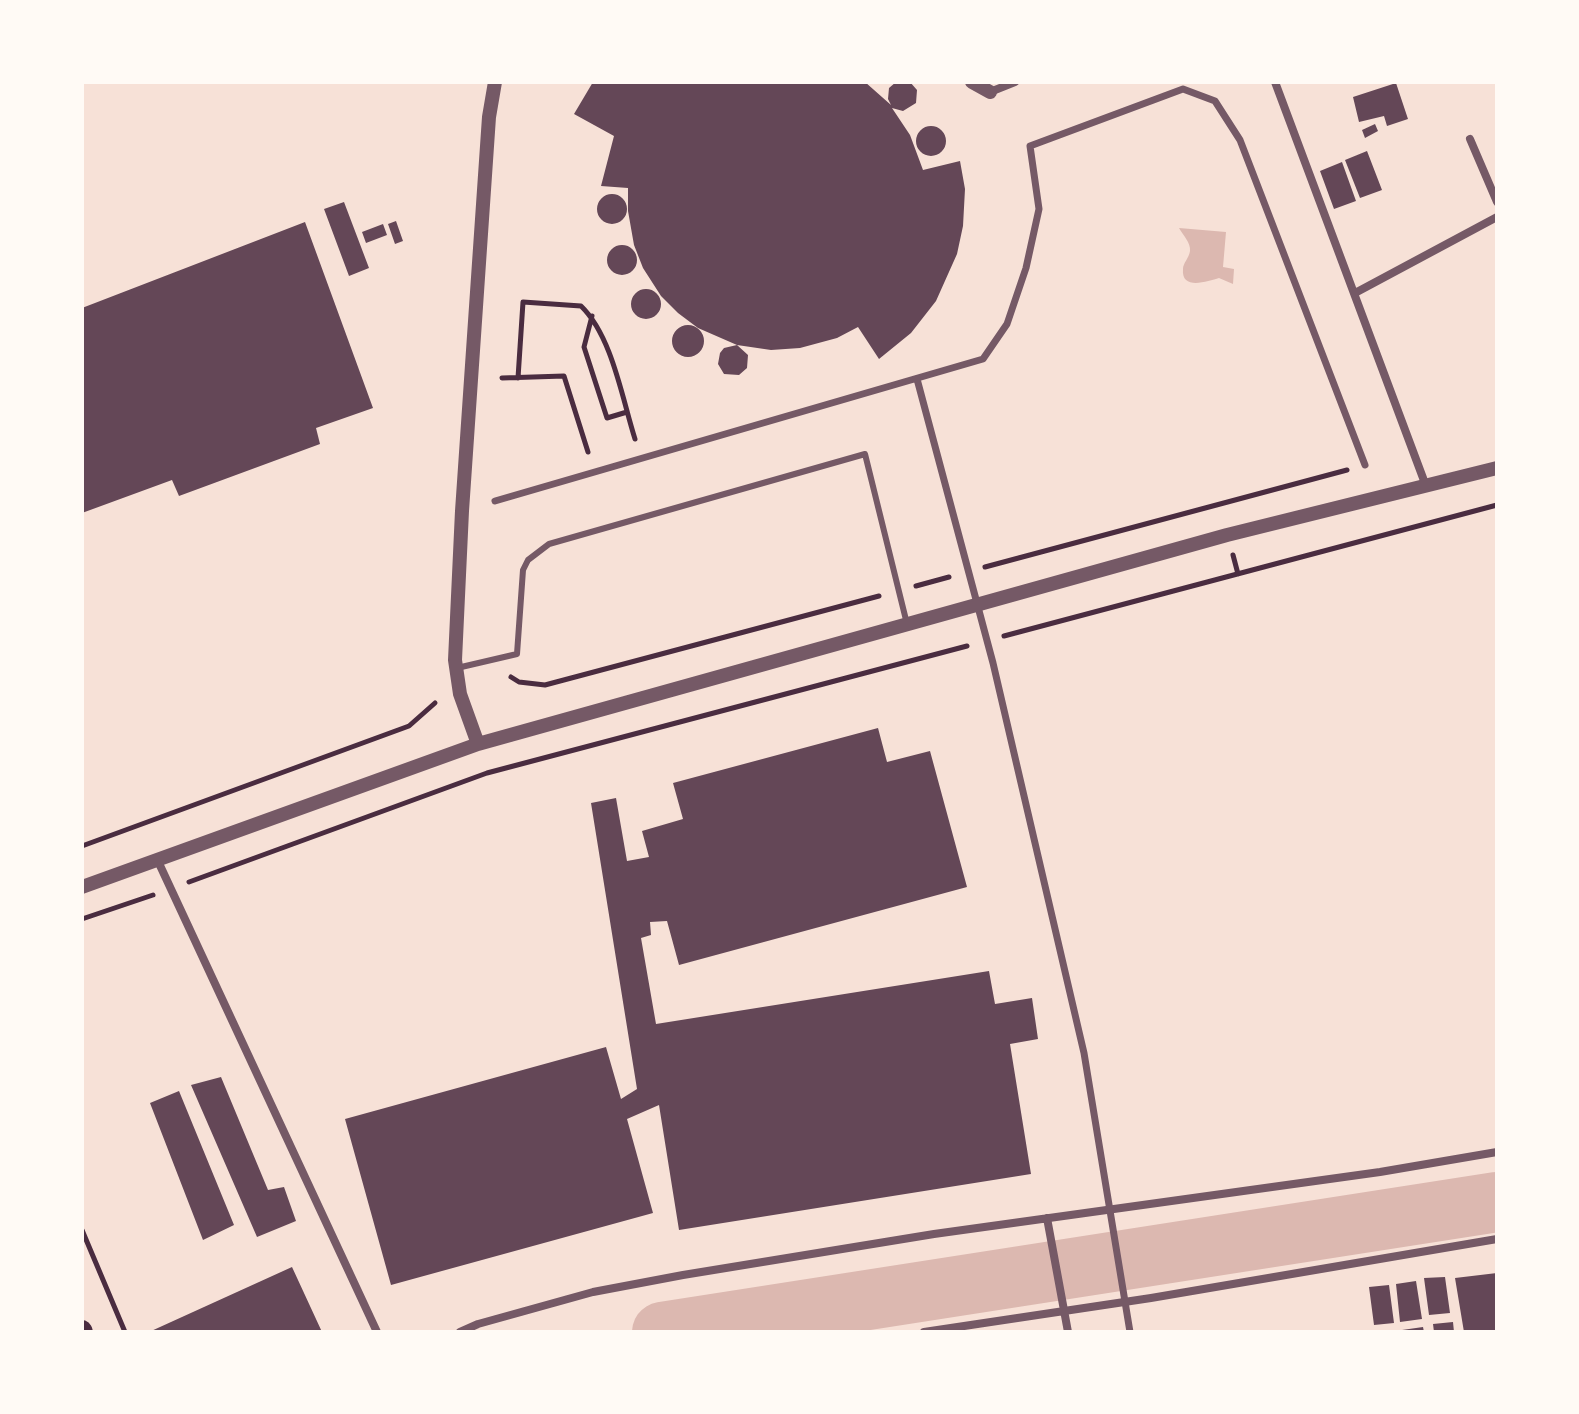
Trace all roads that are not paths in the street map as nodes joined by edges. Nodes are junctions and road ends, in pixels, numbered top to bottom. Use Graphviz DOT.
graph roads {
  1 [pos="495,82"];
  2 [pos="972,82"];
  3 [pos="1015,82"];
  4 [pos="1275,82"];
  5 [pos="990,92"];
  6 [pos="1470,139"];
  7 [pos="1497,202"];
  8 [pos="1497,217"];
  9 [pos="1355,293"];
  10 [pos="917,379"];
  11 [pos="1365,465"];
  12 [pos="1497,468"];
  13 [pos="1426,486"];
  14 [pos="495,501"];
  15 [pos="907,624"];
  16 [pos="457,668"];
  17 [pos="478,744"];
  18 [pos="157,859"];
  19 [pos="82,887"];
  20 [pos="1497,1152"];
  21 [pos="1047,1218"];
  22 [pos="1497,1239"];
  23 [pos="1063,1310"];
  24 [pos="377,1332"];
  25 [pos="460,1332"];
  26 [pos="924,1332"];
  27 [pos="1068,1332"];
  28 [pos="1130,1332"];
  1 -- 16 [label="street"];
  2 -- 5 [label="street"];
  3 -- 5 [label="street"];
  4 -- 9 [label="street"];
  6 -- 7 [label="street"];
  8 -- 9 [label="street"];
  9 -- 13 [label="street"];
  10 -- 11 [label="street"];
  10 -- 14 [label="street"];
  10 -- 28 [label="street"];
  12 -- 13 [label="street"];
  13 -- 15 [label="street"];
  15 -- 16 [label="lane"];
  15 -- 17 [label="street"];
  16 -- 17 [label="street"];
  17 -- 18 [label="street"];
  18 -- 19 [label="street"];
  18 -- 24 [label="street"];
  20 -- 21 [label="street"];
  21 -- 23 [label="street"];
  21 -- 25 [label="street"];
  22 -- 23 [label="street"];
  23 -- 26 [label="street"];
  23 -- 27 [label="street"];
}
